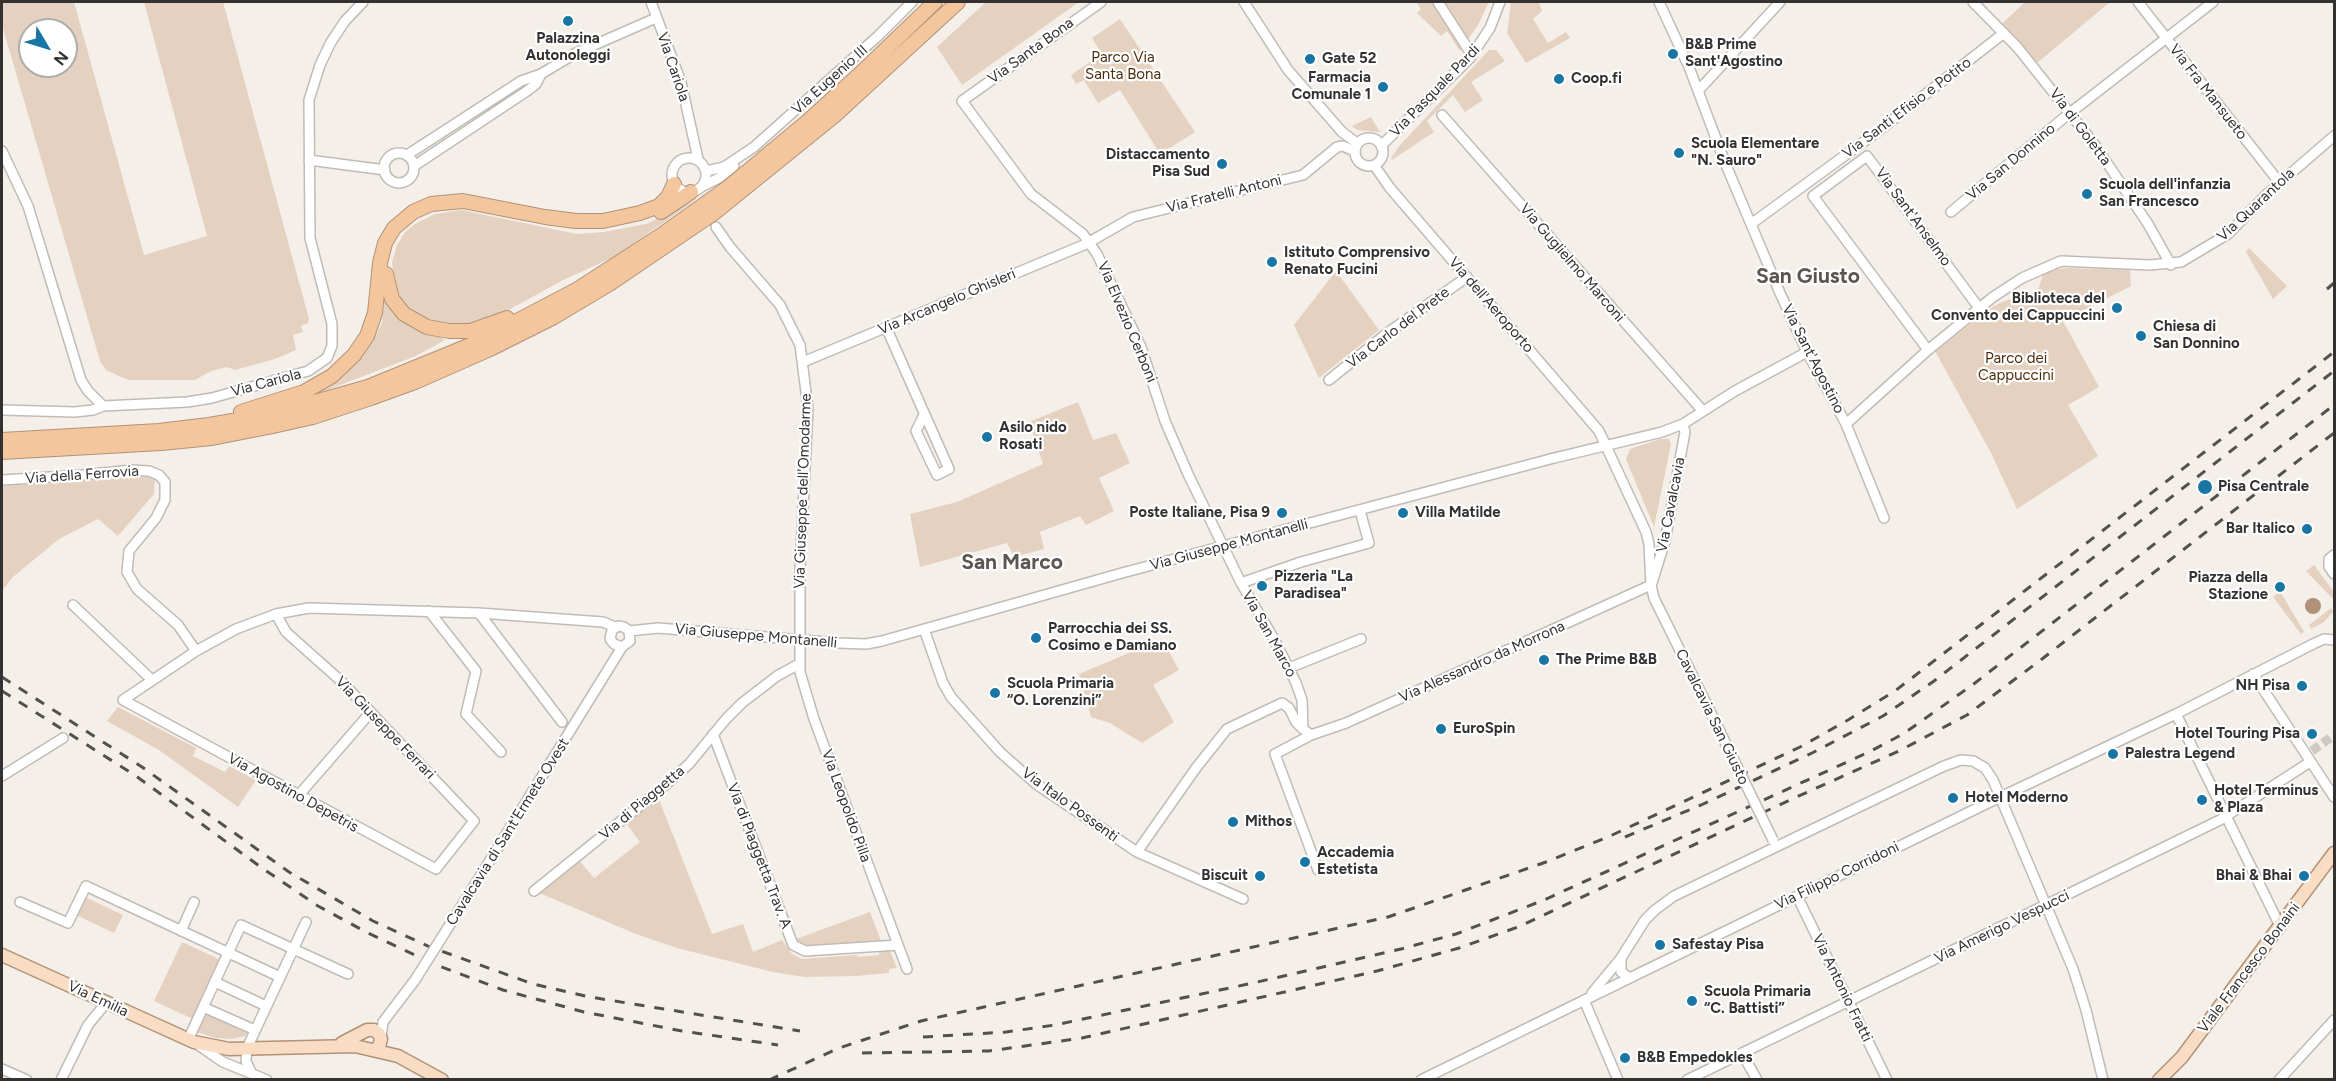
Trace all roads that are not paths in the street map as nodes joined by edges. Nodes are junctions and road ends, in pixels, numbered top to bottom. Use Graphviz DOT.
graph roads {
  1 [pos="363,2"];
  2 [pos="651,2"];
  3 [pos="912,2"];
  4 [pos="935,2"];
  5 [pos="958,2"];
  6 [pos="1101,2"];
  7 [pos="1244,2"];
  8 [pos="1438,2"];
  9 [pos="1500,2"];
  10 [pos="1659,2"];
  11 [pos="1780,2"];
  12 [pos="1973,2"];
  13 [pos="2138,2"];
  14 [pos="2213,2"];
  15 [pos="656,18"];
  16 [pos="2004,33"];
  17 [pos="2166,37"];
  18 [pos="1468,49"];
  19 [pos="541,74"];
  20 [pos="1698,91"];
  21 [pos="962,101"];
  22 [pos="2071,113"];
  23 [pos="1442,115"];
  24 [pos="2334,136"];
  25 [pos="1382,146"];
  26 [pos="1356,147"];
  27 [pos="2,151"];
  28 [pos="407,155"];
  29 [pos="744,155"];
  30 [pos="693,158"];
  31 [pos="309,160"];
  32 [pos="1374,165"];
  33 [pos="414,166"];
  34 [pos="385,170"];
  35 [pos="706,171"];
  36 [pos="2279,182"];
  37 [pos="674,184"];
  38 [pos="697,189"];
  39 [pos="1951,212"];
  40 [pos="1751,224"];
  41 [pos="716,227"];
  42 [pos="664,241"];
  43 [pos="1090,242"];
  44 [pos="2171,265"];
  45 [pos="1467,277"];
  46 [pos="578,289"];
  47 [pos="1979,308"];
  48 [pos="886,327"];
  49 [pos="1928,350"];
  50 [pos="1807,352"];
  51 [pos="804,362"];
  52 [pos="1329,380"];
  53 [pos="103,406"];
  54 [pos="2,410"];
  55 [pos="1702,410"];
  56 [pos="924,415"];
  57 [pos="1683,424"];
  58 [pos="1846,424"];
  59 [pos="208,425"];
  60 [pos="2,440"];
  61 [pos="1607,446"];
  62 [pos="2,452"];
  63 [pos="2,480"];
  64 [pos="1360,511"];
  65 [pos="1884,518"];
  66 [pos="1223,547"];
  67 [pos="2334,555"];
  68 [pos="2334,574"];
  69 [pos="1241,583"];
  70 [pos="1651,585"];
  71 [pos="72,605"];
  72 [pos="429,610"];
  73 [pos="479,613"];
  74 [pos="276,614"];
  75 [pos="615,627"];
  76 [pos="924,629"];
  77 [pos="629,631"];
  78 [pos="1361,639"];
  79 [pos="798,640"];
  80 [pos="2334,640"];
  81 [pos="622,647"];
  82 [pos="196,651"];
  83 [pos="799,664"];
  84 [pos="1289,668"];
  85 [pos="2253,674"];
  86 [pos="152,680"];
  87 [pos="370,713"];
  88 [pos="2176,714"];
  89 [pos="562,722"];
  90 [pos="1307,732"];
  91 [pos="713,734"];
  92 [pos="63,738"];
  93 [pos="501,752"];
  94 [pos="2311,755"];
  95 [pos="2,776"];
  96 [pos="298,796"];
  97 [pos="2334,797"];
  98 [pos="2000,798"];
  99 [pos="2227,817"];
  100 [pos="456,844"];
  101 [pos="1774,844"];
  102 [pos="1137,852"];
  103 [pos="2334,853"];
  104 [pos="1318,870"];
  105 [pos="534,891"];
  106 [pos="1797,896"];
  107 [pos="1243,899"];
  108 [pos="20,902"];
  109 [pos="194,902"];
  110 [pos="2047,905"];
  111 [pos="306,922"];
  112 [pos="2280,926"];
  113 [pos="181,931"];
  114 [pos="898,945"];
  115 [pos="293,949"];
  116 [pos="228,954"];
  117 [pos="2,955"];
  118 [pos="1621,958"];
  119 [pos="907,969"];
  120 [pos="348,974"];
  121 [pos="279,977"];
  122 [pos="1630,978"];
  123 [pos="215,982"];
  124 [pos="1586,999"];
  125 [pos="1848,1002"];
  126 [pos="106,1003"];
  127 [pos="266,1006"];
  128 [pos="203,1007"];
  129 [pos="389,1013"];
  130 [pos="2334,1020"];
  131 [pos="255,1030"];
  132 [pos="365,1032"];
  133 [pos="191,1041"];
  134 [pos="375,1044"];
  135 [pos="336,1046"];
  136 [pos="229,1048"];
  137 [pos="247,1048"];
  138 [pos="1742,1053"];
  139 [pos="226,1063"];
  140 [pos="2,1069"];
  141 [pos="251,1072"];
  142 [pos="1614,1078"];
  143 [pos="27,1080"];
  144 [pos="61,1080"];
  145 [pos="267,1080"];
  146 [pos="442,1080"];
  147 [pos="1421,1080"];
  148 [pos="1687,1080"];
  149 [pos="1757,1080"];
  150 [pos="1887,1080"];
  151 [pos="2103,1080"];
  152 [pos="2159,1080"];
  153 [pos="2279,1080"];
  1 -- 31 [label="street, Via Cariola"];
  2 -- 15 [label="street, Via Cariola"];
  3 -- 29 [label="street, Via Eugenio III"];
  4 -- 42 [label="highway"];
  5 -- 42 [label="highway"];
  6 -- 21 [label="street, Via Santa Bona"];
  7 -- 26 [label="street"];
  8 -- 18 [label="street"];
  9 -- 25 [label="street, Via Pasquale Pardi"];
  10 -- 20 [label="street, Via Sant'Agostino"];
  11 -- 20 [label="street"];
  12 -- 16 [label="street, Via di Goletta"];
  13 -- 17 [label="street, Via Fra Mansueto"];
  14 -- 17 [label="street, Via San Donnino"];
  15 -- 19 [label="street"];
  15 -- 30 [label="street, Via Cariola"];
  16 -- 22 [label="street, Via di Goletta"];
  16 -- 40 [label="street, Via Santi Efisio e Potito"];
  17 -- 22 [label="street, Via San Donnino"];
  17 -- 36 [label="street, Via Fra Mansueto"];
  19 -- 28 [label="street"];
  19 -- 33 [label="street"];
  20 -- 40 [label="street, Via Sant'Agostino"];
  21 -- 43 [label="street, Via Elvezio Cerboni"];
  22 -- 39 [label="street, Via San Donnino"];
  22 -- 44 [label="street, Via di Goletta"];
  23 -- 55 [label="street, Via Guglielmo Marconi"];
  24 -- 36 [label="street, Via Quarantola"];
  25 -- 26 [label="street"];
  25 -- 32 [label="street"];
  26 -- 32 [label="street"];
  26 -- 43 [label="street, Via Fratelli Antoni"];
  27 -- 53 [label="street"];
  28 -- 33 [label="street"];
  28 -- 34 [label="street"];
  29 -- 35 [label="street, Via Eugenio III"];
  29 -- 38 [label="street, Via Eugenio III"];
  30 -- 35 [label="street"];
  30 -- 37 [label="street"];
  31 -- 34 [label="street"];
  31 -- 53 [label="street, Via Cariola"];
  32 -- 45 [label="street, Via dell'Aeroporto"];
  33 -- 34 [label="street"];
  35 -- 38 [label="street"];
  36 -- 44 [label="street, Via Quarantola"];
  37 -- 38 [label="street"];
  37 -- 59 [label="highway"];
  38 -- 46 [label="highway"];
  40 -- 50 [label="street, Via Sant'Agostino"];
  41 -- 51 [label="street, Via Giuseppe dell'Omodarme"];
  42 -- 46 [label="highway"];
  42 -- 62 [label="highway"];
  43 -- 48 [label="street, Via Arcangelo Ghisleri"];
  43 -- 66 [label="street, Via Elvezio Cerboni"];
  44 -- 47 [label="street"];
  45 -- 52 [label="street, Via Carlo del Prete"];
  45 -- 61 [label="street, Via dell'Aeroporto"];
  46 -- 59 [label="highway"];
  47 -- 49 [label="street"];
  47 -- 49 [label="street, Via Sant'Anselmo"];
  48 -- 51 [label="street, Via Arcangelo Ghisleri"];
  48 -- 56 [label="street"];
  49 -- 58 [label="street"];
  50 -- 55 [label="street, Via Giuseppe Montanelli"];
  50 -- 58 [label="street, Via Sant'Agostino"];
  51 -- 79 [label="street, Via Giuseppe dell'Omodarme"];
  53 -- 54 [label="street"];
  55 -- 57 [label="street, Via Giuseppe Montanelli"];
  56 -- 56 [label="street"];
  57 -- 61 [label="street, Via Giuseppe Montanelli"];
  57 -- 70 [label="street, Via Cavalcavia"];
  58 -- 65 [label="street, Via Sant'Agostino"];
  59 -- 60 [label="highway"];
  61 -- 64 [label="street, Via Giuseppe Montanelli"];
  61 -- 70 [label="street, Via dell'Aeroporto"];
  63 -- 82 [label="street, Via della Ferrovia"];
  64 -- 66 [label="street, Via Giuseppe Montanelli"];
  64 -- 69 [label="street"];
  66 -- 69 [label="street, Via San Marco"];
  66 -- 76 [label="street, Via Giuseppe Montanelli"];
  67 -- 68 [label="street"];
  69 -- 84 [label="street, Via San Marco"];
  70 -- 90 [label="street, Via Alessandro da Morrona"];
  70 -- 101 [label="street, Cavalcavia San Giusto, bridge"];
  71 -- 86 [label="street"];
  72 -- 73 [label="street"];
  72 -- 74 [label="street"];
  72 -- 93 [label="street"];
  73 -- 75 [label="street"];
  73 -- 89 [label="street"];
  74 -- 82 [label="street"];
  74 -- 87 [label="street, Via Giuseppe Ferrari"];
  75 -- 77 [label="street"];
  75 -- 81 [label="street"];
  76 -- 79 [label="street, Via Giuseppe Montanelli"];
  76 -- 102 [label="street, Via Italo Possenti"];
  77 -- 79 [label="street, Via Giuseppe Montanelli"];
  77 -- 81 [label="street"];
  78 -- 84 [label="street"];
  79 -- 83 [label="street, Via Leopoldo Pilla"];
  80 -- 85 [label="street"];
  81 -- 129 [label="street, Cavalcavia di Sant'Ermete Ovest, bridge"];
  82 -- 86 [label="street"];
  83 -- 91 [label="street, Via di Piaggetta"];
  83 -- 114 [label="street, Via Leopoldo Pilla"];
  84 -- 90 [label="street, Via San Marco"];
  85 -- 88 [label="street, Via Filippo Corridoni"];
  85 -- 94 [label="street"];
  86 -- 96 [label="street, Via Agostino Depetris"];
  87 -- 96 [label="street"];
  87 -- 100 [label="street, Via Giuseppe Ferrari"];
  88 -- 98 [label="street, Via Filippo Corridoni"];
  88 -- 99 [label="street"];
  90 -- 102 [label="street"];
  90 -- 104 [label="street"];
  91 -- 105 [label="street, Via di Piaggetta"];
  91 -- 114 [label="street, Via di Piaggetta Trav. A"];
  92 -- 95 [label="street"];
  94 -- 97 [label="street"];
  94 -- 99 [label="street, Via Amerigo Vespucci"];
  96 -- 100 [label="street, Via Agostino Depetris"];
  98 -- 101 [label="street"];
  98 -- 106 [label="street, Via Filippo Corridoni"];
  98 -- 110 [label="street"];
  99 -- 110 [label="street, Via Amerigo Vespucci"];
  99 -- 112 [label="street"];
  101 -- 118 [label="street"];
  102 -- 107 [label="street, Via Italo Possenti"];
  103 -- 112 [label="main road, Viale Francesco Bonaini"];
  106 -- 122 [label="street, Via Filippo Corridoni"];
  106 -- 125 [label="street, Via Antonio Fratti"];
  108 -- 113 [label="street"];
  109 -- 113 [label="street"];
  110 -- 125 [label="street, Via Amerigo Vespucci"];
  110 -- 151 [label="street"];
  111 -- 115 [label="street"];
  112 -- 152 [label="main road, Viale Francesco Bonaini"];
  113 -- 116 [label="street"];
  114 -- 119 [label="street, Via Leopoldo Pilla"];
  115 -- 116 [label="street"];
  115 -- 120 [label="street"];
  115 -- 121 [label="street"];
  116 -- 121 [label="street"];
  116 -- 123 [label="street"];
  117 -- 126 [label="main road, Via Emilia"];
  118 -- 122 [label="street"];
  118 -- 124 [label="street"];
  121 -- 127 [label="street"];
  122 -- 124 [label="street, Via Filippo Corridoni"];
  123 -- 127 [label="street"];
  123 -- 128 [label="street"];
  124 -- 142 [label="street"];
  124 -- 147 [label="street, Via Filippo Corridoni"];
  125 -- 138 [label="street, Via Amerigo Vespucci"];
  125 -- 150 [label="street, Via Antonio Fratti"];
  126 -- 133 [label="main road, Via Emilia"];
  126 -- 144 [label="street"];
  127 -- 131 [label="street"];
  128 -- 131 [label="street"];
  128 -- 133 [label="street"];
  129 -- 132 [label="street"];
  129 -- 134 [label="street"];
  130 -- 153 [label="street"];
  131 -- 137 [label="street"];
  132 -- 134 [label="main road"];
  132 -- 134 [label="main road"];
  132 -- 135 [label="main road, Via Emilia"];
  133 -- 136 [label="main road, Via Emilia"];
  133 -- 139 [label="street, Via Emilia"];
  134 -- 135 [label="main road, Via Emilia"];
  134 -- 146 [label="main road"];
  135 -- 137 [label="main road, Via Emilia"];
  136 -- 137 [label="main road, Via Emilia"];
  136 -- 139 [label="street"];
  137 -- 141 [label="street"];
  138 -- 148 [label="street, Via Amerigo Vespucci"];
  138 -- 149 [label="street"];
  139 -- 141 [label="street, Via Emilia"];
  140 -- 143 [label="street"];
  141 -- 145 [label="street, Via Emilia"];
}
